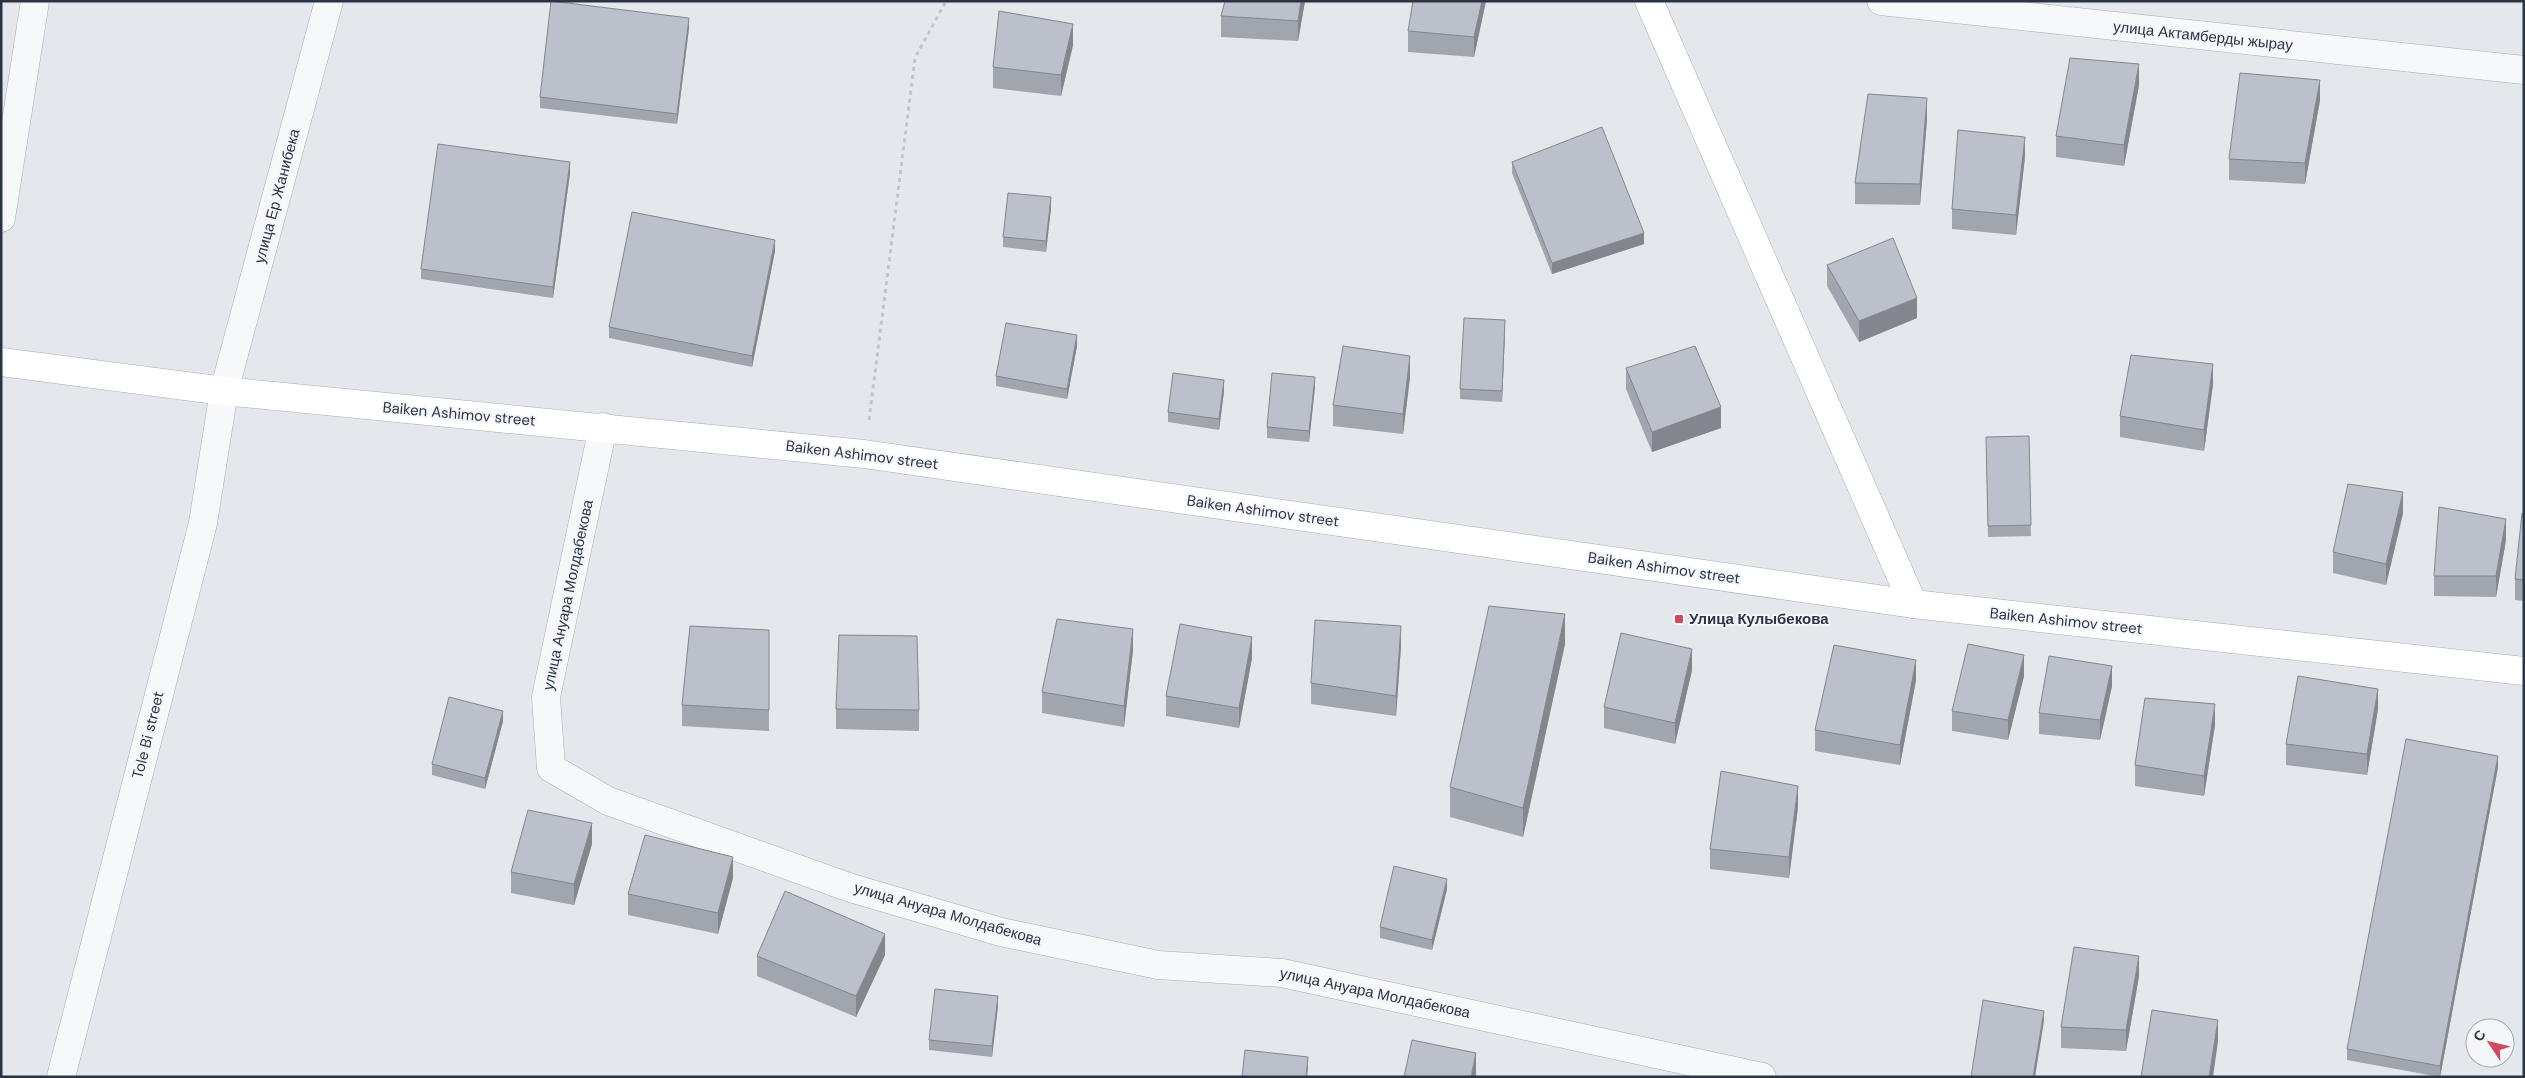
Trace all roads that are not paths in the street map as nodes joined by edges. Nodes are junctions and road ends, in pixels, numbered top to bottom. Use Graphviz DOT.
graph roads {
  1 [pos="35,1"];
  2 [pos="329,1"];
  3 [pos="1649,1"];
  4 [pos="1881,1"];
  5 [pos="2524,70"];
  6 [pos="1,218"];
  7 [pos="1,362"];
  8 [pos="224,392"];
  9 [pos="603,427"];
  10 [pos="1913,604"];
  11 [pos="2524,671"];
  12 [pos="61,1077"];
  13 [pos="1762,1077"];
  1 -- 6 [label="street"];
  2 -- 8 [label="street, улица Ер Жанибека"];
  3 -- 10 [label="main road"];
  4 -- 5 [label="street, улица Актамберды жырау"];
  7 -- 8 [label="main road, Baiken Ashimov street"];
  8 -- 9 [label="main road, Baiken Ashimov street"];
  8 -- 12 [label="street, Tole Bi street"];
  9 -- 10 [label="main road, Baiken Ashimov street"];
  9 -- 13 [label="street, улица Ануара Молдабекова"];
  10 -- 11 [label="main road, Baiken Ashimov street"];
}
